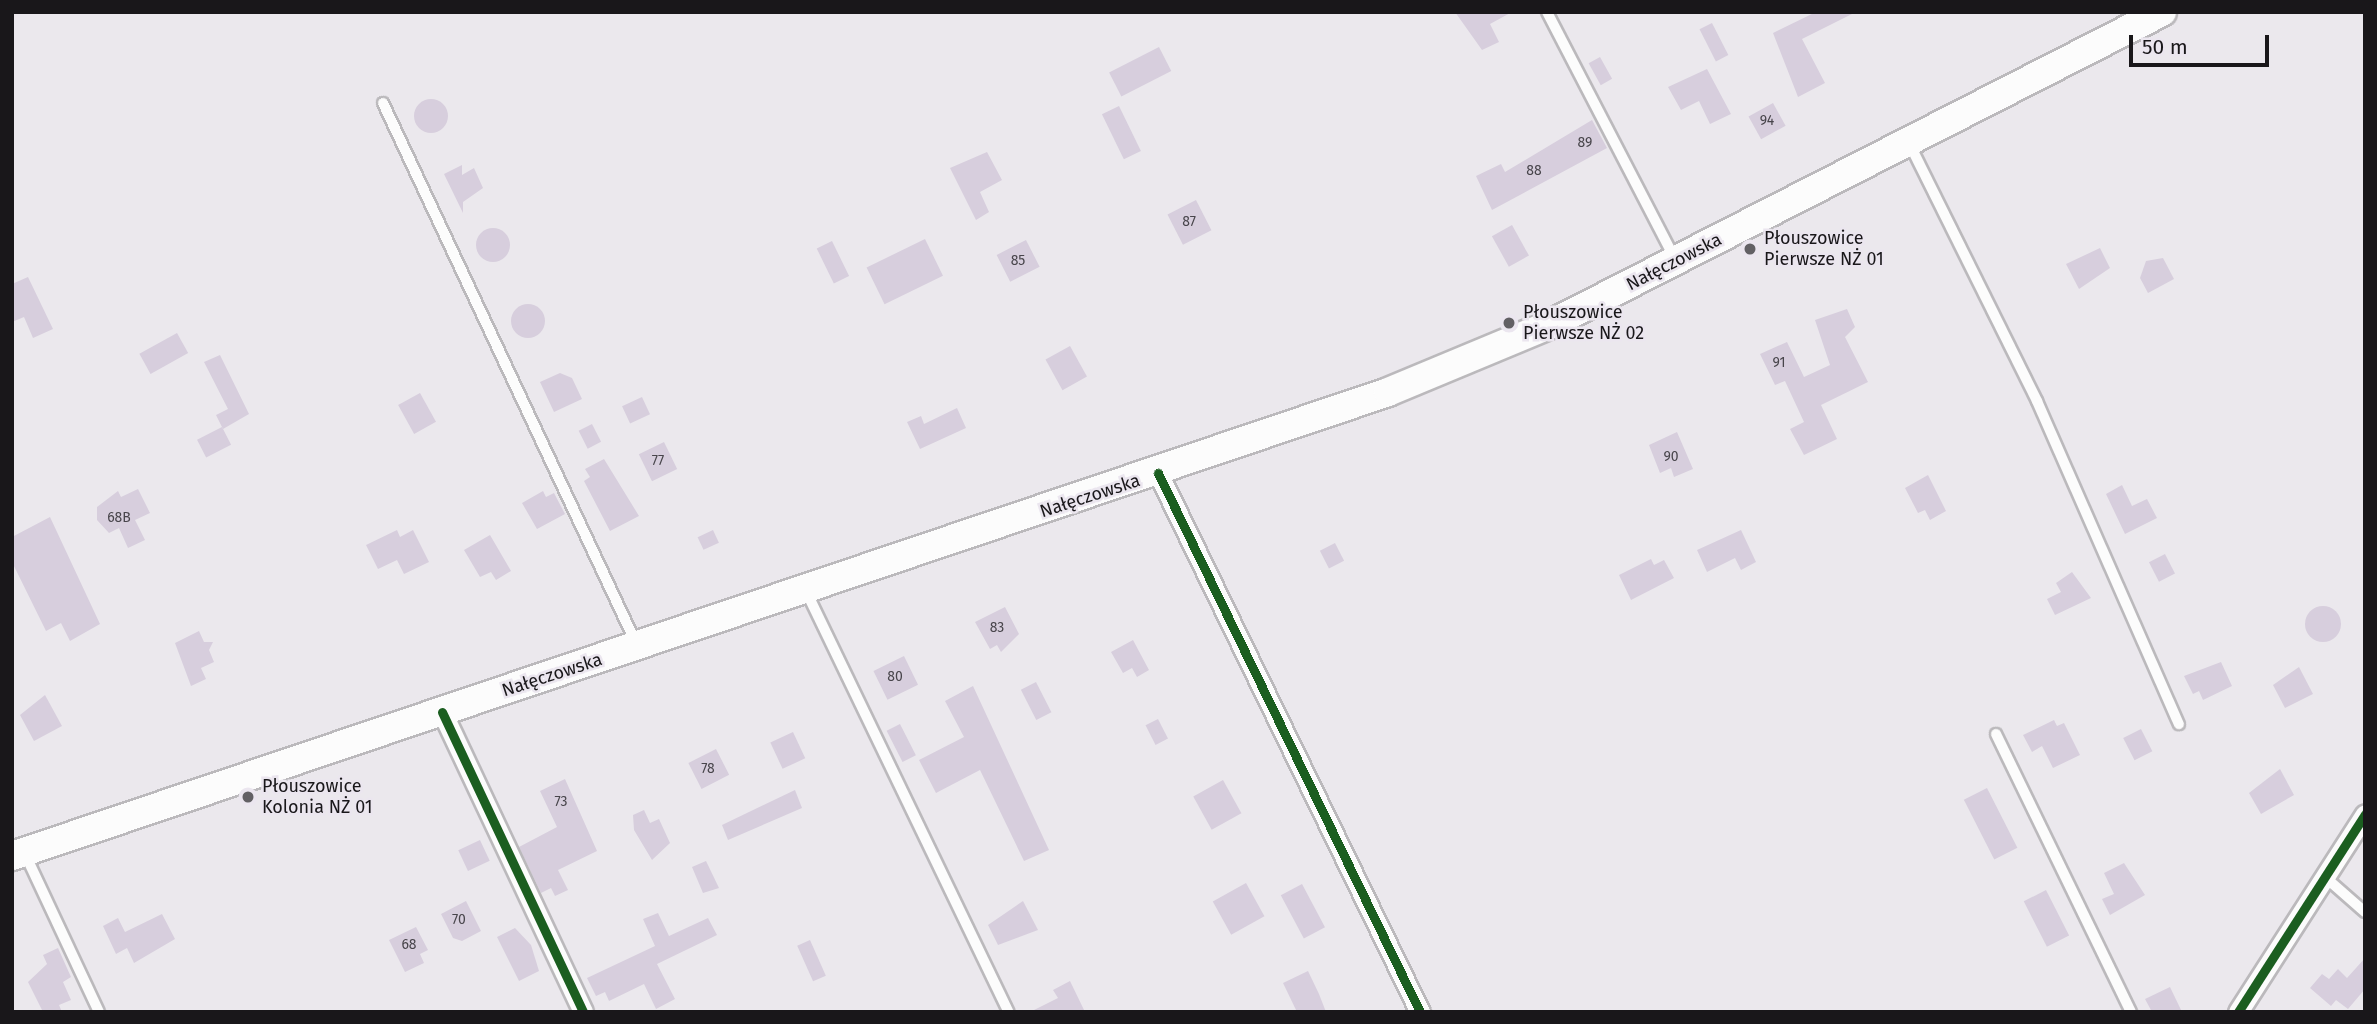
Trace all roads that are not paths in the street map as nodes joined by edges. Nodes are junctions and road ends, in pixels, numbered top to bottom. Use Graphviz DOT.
graph roads {
  1 [pos="1547,12"];
  2 [pos="2162,12"];
  3 [pos="383,103"];
  4 [pos="1909,142"];
  5 [pos="1676,261"];
  6 [pos="1158,473"];
  7 [pos="806,591"];
  8 [pos="638,647"];
  9 [pos="442,712"];
  10 [pos="2179,724"];
  11 [pos="1996,734"];
  12 [pos="2365,814"];
  13 [pos="18,854"];
  14 [pos="2325,877"];
  15 [pos="2365,912"];
  16 [pos="99,1012"];
  17 [pos="583,1012"];
  18 [pos="1009,1012"];
  19 [pos="1420,1012"];
  20 [pos="2131,1012"];
  21 [pos="2238,1012"];
  1 -- 5 [label="lane"];
  2 -- 4 [label="main road, Nałęczowska"];
  3 -- 8 [label="lane"];
  4 -- 5 [label="main road, Nałęczowska"];
  4 -- 10 [label="lane"];
  5 -- 6 [label="main road, Nałęczowska"];
  6 -- 7 [label="main road, Nałęczowska"];
  6 -- 19 [label="street"];
  7 -- 8 [label="main road, Nałęczowska"];
  7 -- 18 [label="lane"];
  8 -- 9 [label="main road, Nałęczowska"];
  9 -- 13 [label="main road, Nałęczowska"];
  9 -- 17 [label="street"];
  11 -- 20 [label="lane"];
  12 -- 14 [label="street"];
  13 -- 16 [label="lane"];
  14 -- 15 [label="lane"];
  14 -- 21 [label="street"];
}
